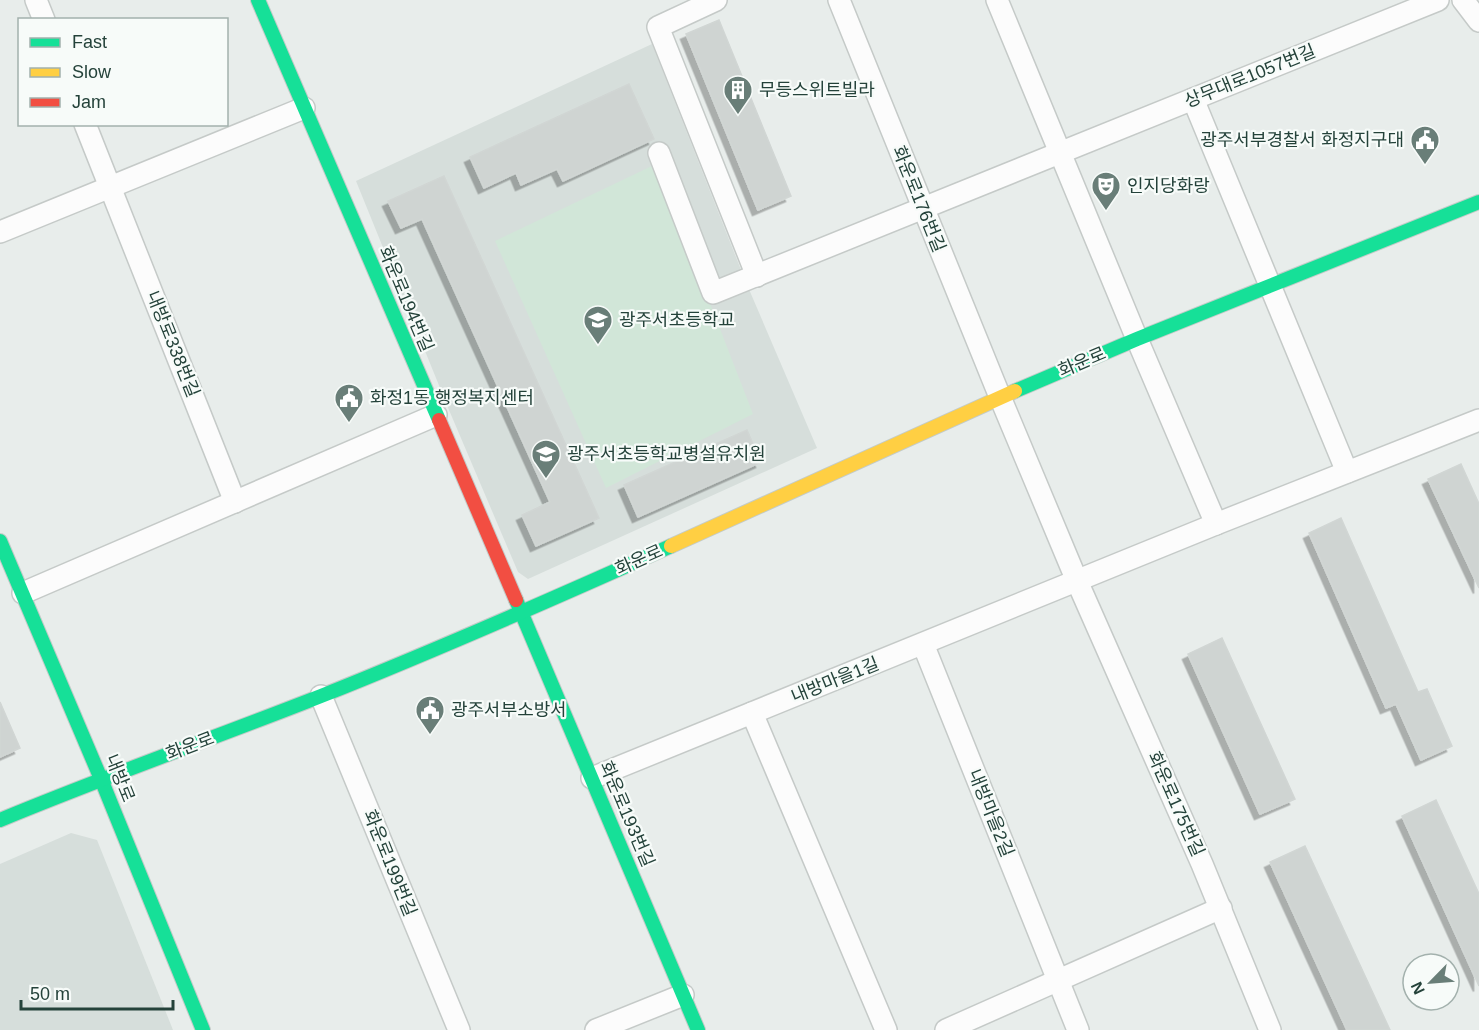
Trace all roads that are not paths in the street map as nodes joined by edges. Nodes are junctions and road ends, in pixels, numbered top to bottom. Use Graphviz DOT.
graph roads {
  1 [pos="36,0"];
  2 [pos="258,0"];
  3 [pos="716,0"];
  4 [pos="839,0"];
  5 [pos="997,0"];
  6 [pos="1438,0"];
  7 [pos="1464,0"];
  8 [pos="43,18"];
  9 [pos="1479,21"];
  10 [pos="1193,99"];
  11 [pos="304,108"];
  12 [pos="86,126"];
  13 [pos="659,153"];
  14 [pos="1062,153"];
  15 [pos="110,187"];
  16 [pos="1479,202"];
  17 [pos="924,209"];
  18 [pos="0,232"];
  19 [pos="751,278"];
  20 [pos="1271,286"];
  21 [pos="1137,339"];
  22 [pos="1000,397"];
  23 [pos="436,415"];
  24 [pos="1479,420"];
  25 [pos="1347,472"];
  26 [pos="235,502"];
  27 [pos="1216,524"];
  28 [pos="0,542"];
  29 [pos="1077,581"];
  30 [pos="23,593"];
  31 [pos="522,613"];
  32 [pos="923,644"];
  33 [pos="321,696"];
  34 [pos="752,713"];
  35 [pos="592,778"];
  36 [pos="101,779"];
  37 [pos="0,820"];
  38 [pos="1221,908"];
  39 [pos="1059,981"];
  40 [pos="683,996"];
  41 [pos="203,1030"];
  42 [pos="459,1030"];
  43 [pos="596,1030"];
  44 [pos="698,1030"];
  45 [pos="886,1030"];
  46 [pos="946,1030"];
  47 [pos="1078,1030"];
  48 [pos="1270,1030"];
  1 -- 8 [label="street"];
  2 -- 11 [label="street, 화운로194번길"];
  3 -- 19 [label="street"];
  4 -- 17 [label="street, 화운로176번길"];
  5 -- 14 [label="street"];
  6 -- 10 [label="street, 상무대로1057번길"];
  7 -- 9 [label="street"];
  10 -- 14 [label="street, 상무대로1057번길"];
  10 -- 20 [label="street"];
  11 -- 15 [label="street"];
  11 -- 23 [label="street, 화운로194번길"];
  12 -- 15 [label="street, 내방로338번길"];
  13 -- 19 [label="street, 상무대로1057번길"];
  14 -- 17 [label="street, 상무대로1057번길"];
  14 -- 21 [label="street"];
  15 -- 18 [label="street"];
  15 -- 26 [label="street, 내방로338번길"];
  16 -- 20 [label="street, 화운로"];
  17 -- 19 [label="street, 상무대로1057번길"];
  17 -- 22 [label="street, 화운로176번길"];
  20 -- 21 [label="street, 화운로"];
  20 -- 25 [label="street"];
  21 -- 22 [label="street, 화운로"];
  21 -- 27 [label="street"];
  22 -- 29 [label="street, 화운로175번길"];
  22 -- 31 [label="street, 화운로"];
  23 -- 26 [label="street"];
  23 -- 31 [label="street, 화운로194번길"];
  24 -- 25 [label="street"];
  25 -- 27 [label="street"];
  26 -- 30 [label="street"];
  27 -- 29 [label="street"];
  28 -- 30 [label="street, 내방로"];
  29 -- 32 [label="street, 내방마을1길"];
  29 -- 38 [label="street, 화운로175번길"];
  30 -- 36 [label="street, 내방로"];
  31 -- 33 [label="street, 화운로"];
  31 -- 35 [label="street, 화운로193번길"];
  32 -- 34 [label="street, 내방마을1길"];
  32 -- 39 [label="street, 내방마을2길"];
  33 -- 36 [label="street, 화운로"];
  33 -- 42 [label="street, 화운로199번길"];
  34 -- 35 [label="street, 내방마을1길"];
  34 -- 45 [label="street"];
  35 -- 40 [label="street, 화운로193번길"];
  36 -- 37 [label="street, 화운로"];
  36 -- 41 [label="street, 내방로"];
  38 -- 39 [label="street"];
  38 -- 48 [label="street, 화운로175번길"];
  39 -- 46 [label="street"];
  39 -- 47 [label="street, 내방마을2길"];
  40 -- 43 [label="street"];
  40 -- 44 [label="street, 화운로193번길"];
}
